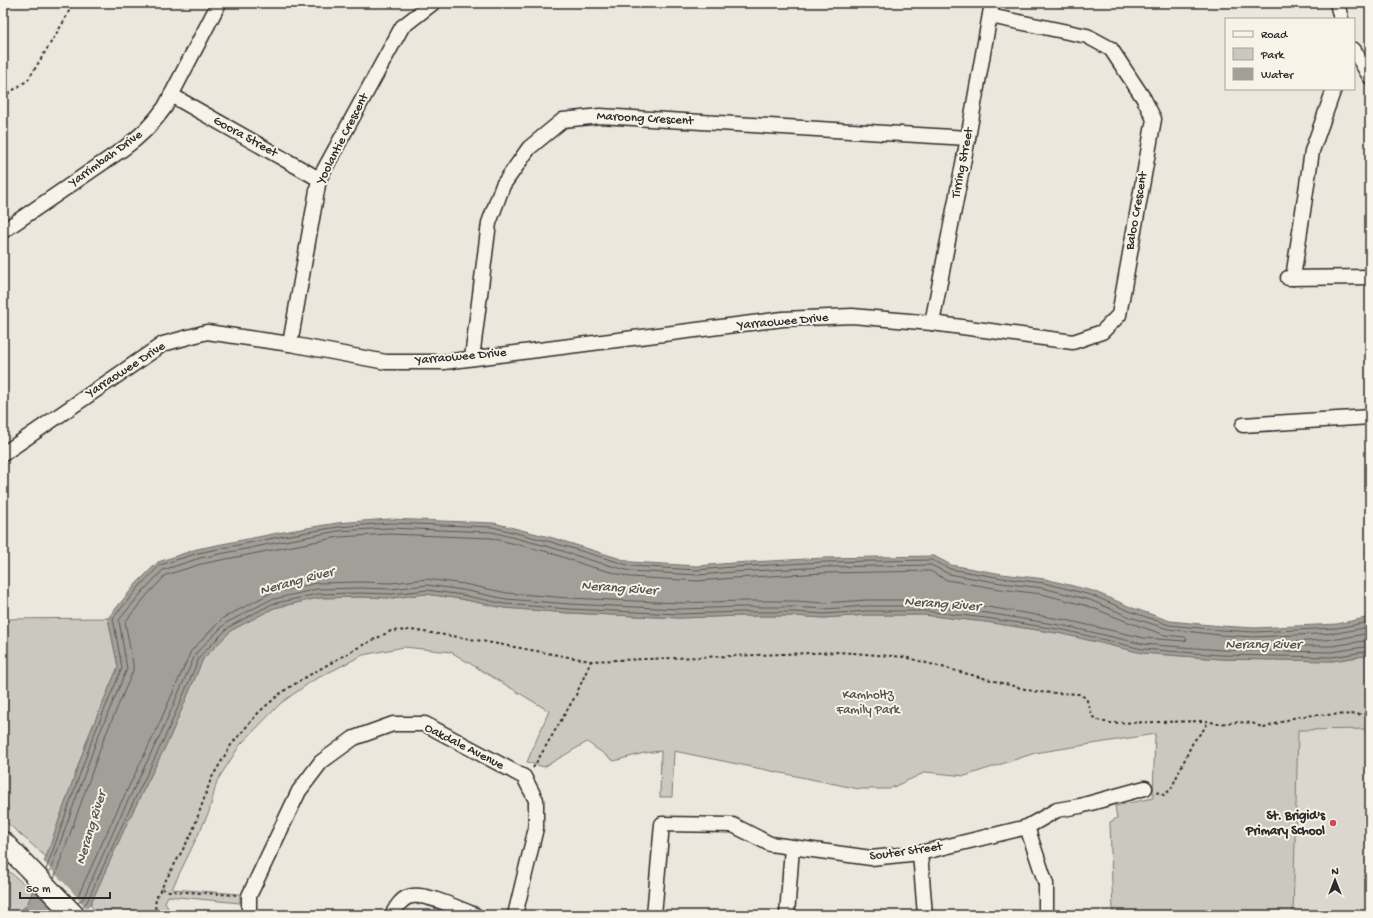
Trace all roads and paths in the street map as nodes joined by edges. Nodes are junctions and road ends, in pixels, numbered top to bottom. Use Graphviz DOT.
graph roads {
  1 [pos="73,3"];
  2 [pos="219,3"];
  3 [pos="433,3"];
  4 [pos="1336,3"];
  5 [pos="991,10"];
  6 [pos="1341,18"];
  7 [pos="1355,52"];
  8 [pos="1370,77"];
  9 [pos="1334,90"];
  10 [pos="171,95"];
  11 [pos="3,97"];
  12 [pos="968,138"];
  13 [pos="319,179"];
  14 [pos="3,231"];
  15 [pos="1370,277"];
  16 [pos="932,323"];
  17 [pos="290,344"];
  18 [pos="472,358"];
  19 [pos="1370,417"];
  20 [pos="1243,425"];
  21 [pos="3,454"];
  22 [pos="591,660"];
  23 [pos="1370,714"];
  24 [pos="1207,722"];
  25 [pos="524,777"];
  26 [pos="1145,788"];
  27 [pos="1027,827"];
  28 [pos="3,842"];
  29 [pos="792,847"];
  30 [pos="920,852"];
  31 [pos="162,889"];
  32 [pos="249,896"];
  33 [pos="74,915"];
  34 [pos="156,915"];
  35 [pos="249,915"];
  36 [pos="392,915"];
  37 [pos="475,915"];
  38 [pos="515,915"];
  39 [pos="654,915"];
  40 [pos="786,915"];
  41 [pos="925,915"];
  42 [pos="1046,915"];
  1 -- 11 [label="path"];
  2 -- 10 [label="street, Yarrimbah Drive"];
  3 -- 13 [label="street, Yoolantie Crescent"];
  4 -- 6 [label="street"];
  5 -- 12 [label="street, Tirring Street"];
  5 -- 16 [label="street, Baloo Crescent"];
  7 -- 8 [label="street"];
  9 -- 15 [label="street"];
  10 -- 13 [label="street, Goora Street"];
  10 -- 14 [label="street, Yarrimbah Drive"];
  12 -- 16 [label="street, Tirring Street"];
  12 -- 18 [label="street, Maroong Crescent"];
  13 -- 17 [label="street, Yoolantie Crescent"];
  16 -- 18 [label="street, Yarraowee Drive"];
  17 -- 18 [label="street, Yarraowee Drive"];
  17 -- 21 [label="street, Yarraowee Drive"];
  19 -- 20 [label="street"];
  22 -- 24 [label="path"];
  22 -- 25 [label="path"];
  22 -- 31 [label="path"];
  23 -- 24 [label="path"];
  24 -- 26 [label="path"];
  25 -- 32 [label="street, Oakdale Avenue"];
  25 -- 38 [label="street"];
  26 -- 27 [label="street, Souter Street"];
  27 -- 30 [label="street, Souter Street"];
  27 -- 42 [label="street"];
  28 -- 33 [label="main road"];
  29 -- 30 [label="street, Souter Street"];
  29 -- 39 [label="street, Souter Street"];
  29 -- 40 [label="street"];
  30 -- 41 [label="street"];
  31 -- 32 [label="path"];
  31 -- 34 [label="path"];
  32 -- 35 [label="street, Oakdale Avenue"];
  36 -- 37 [label="street"];
}
